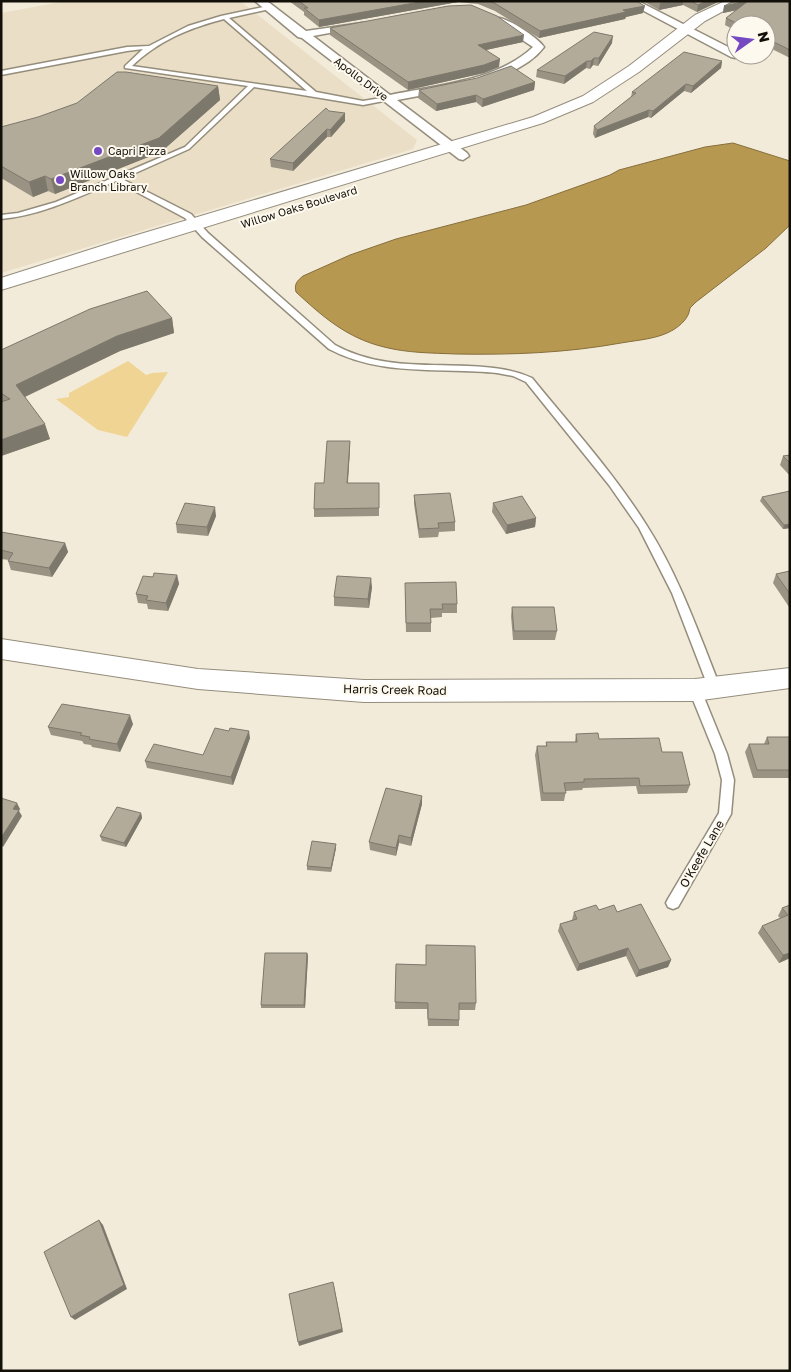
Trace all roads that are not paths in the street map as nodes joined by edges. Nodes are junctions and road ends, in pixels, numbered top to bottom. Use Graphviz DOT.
graph roads {
  1 [pos="630,1"];
  2 [pos="736,1"];
  3 [pos="264,4"];
  4 [pos="488,13"];
  5 [pos="225,16"];
  6 [pos="365,23"];
  7 [pos="684,30"];
  8 [pos="302,35"];
  9 [pos="151,47"];
  10 [pos="726,51"];
  11 [pos="127,67"];
  12 [pos="121,71"];
  13 [pos="1,73"];
  14 [pos="253,85"];
  15 [pos="314,94"];
  16 [pos="387,99"];
  17 [pos="456,151"];
  18 [pos="117,179"];
  19 [pos="1,217"];
  20 [pos="200,229"];
  21 [pos="1,284"];
  22 [pos="1,301"];
  23 [pos="1,649"];
  24 [pos="790,678"];
  25 [pos="705,689"];
  26 [pos="673,903"];
  1 -- 7 [label="street"];
  2 -- 7 [label="street, Willow Oaks Boulevard"];
  3 -- 5 [label="lane"];
  3 -- 8 [label="street, Apollo Drive"];
  4 -- 16 [label="street"];
  5 -- 9 [label="lane"];
  5 -- 15 [label="lane"];
  6 -- 8 [label="street"];
  7 -- 10 [label="street"];
  7 -- 17 [label="street, Willow Oaks Boulevard"];
  8 -- 16 [label="street, Apollo Drive"];
  9 -- 11 [label="lane"];
  9 -- 13 [label="lane"];
  11 -- 12 [label="lane"];
  11 -- 14 [label="lane"];
  14 -- 15 [label="lane"];
  14 -- 18 [label="lane"];
  15 -- 16 [label="lane"];
  16 -- 17 [label="street, Apollo Drive"];
  17 -- 20 [label="street, Willow Oaks Boulevard"];
  18 -- 19 [label="lane"];
  18 -- 20 [label="lane, O'Keefe Lane"];
  20 -- 21 [label="street, Willow Oaks Boulevard"];
  20 -- 22 [label="street, Willow Oaks Boulevard"];
  20 -- 25 [label="lane, O'Keefe Lane"];
  23 -- 25 [label="street, Harris Creek Road"];
  24 -- 25 [label="street, Harris Creek Road"];
  25 -- 26 [label="lane, O'Keefe Lane"];
}
